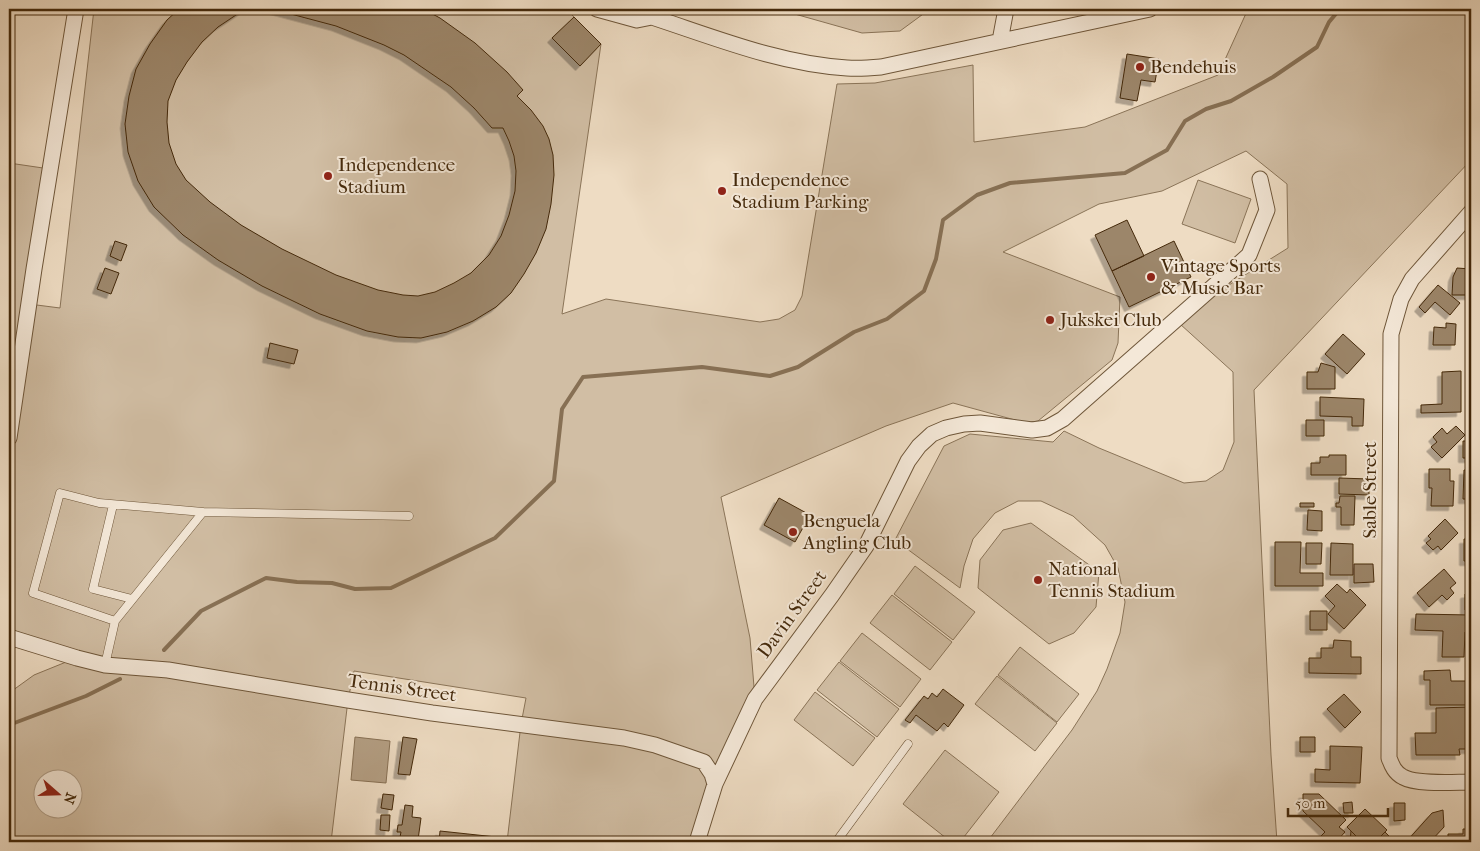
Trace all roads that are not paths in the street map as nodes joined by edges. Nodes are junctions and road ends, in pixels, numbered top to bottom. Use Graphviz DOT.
graph roads {
  1 [pos="76,9"];
  2 [pos="597,9"];
  3 [pos="1006,9"];
  4 [pos="1150,9"];
  5 [pos="639,14"];
  6 [pos="1000,41"];
  7 [pos="1260,179"];
  8 [pos="1471,212"];
  9 [pos="9,438"];
  10 [pos="113,505"];
  11 [pos="203,512"];
  12 [pos="409,516"];
  13 [pos="132,599"];
  14 [pos="115,621"];
  15 [pos="9,637"];
  16 [pos="105,664"];
  17 [pos="908,744"];
  18 [pos="1471,782"];
  19 [pos="715,784"];
  20 [pos="697,842"];
  21 [pos="836,842"];
  1 -- 9 [label="street"];
  2 -- 5 [label="street"];
  3 -- 6 [label="street"];
  4 -- 6 [label="street"];
  5 -- 6 [label="street"];
  7 -- 19 [label="street, Davin Street"];
  8 -- 18 [label="street, Sable Street"];
  10 -- 11 [label="lane"];
  10 -- 13 [label="lane"];
  10 -- 14 [label="lane"];
  11 -- 12 [label="lane"];
  11 -- 13 [label="lane"];
  13 -- 14 [label="lane"];
  14 -- 16 [label="lane"];
  15 -- 16 [label="street, Tennis Street"];
  16 -- 19 [label="street, Tennis Street"];
  17 -- 21 [label="lane"];
  19 -- 20 [label="street"];
}
